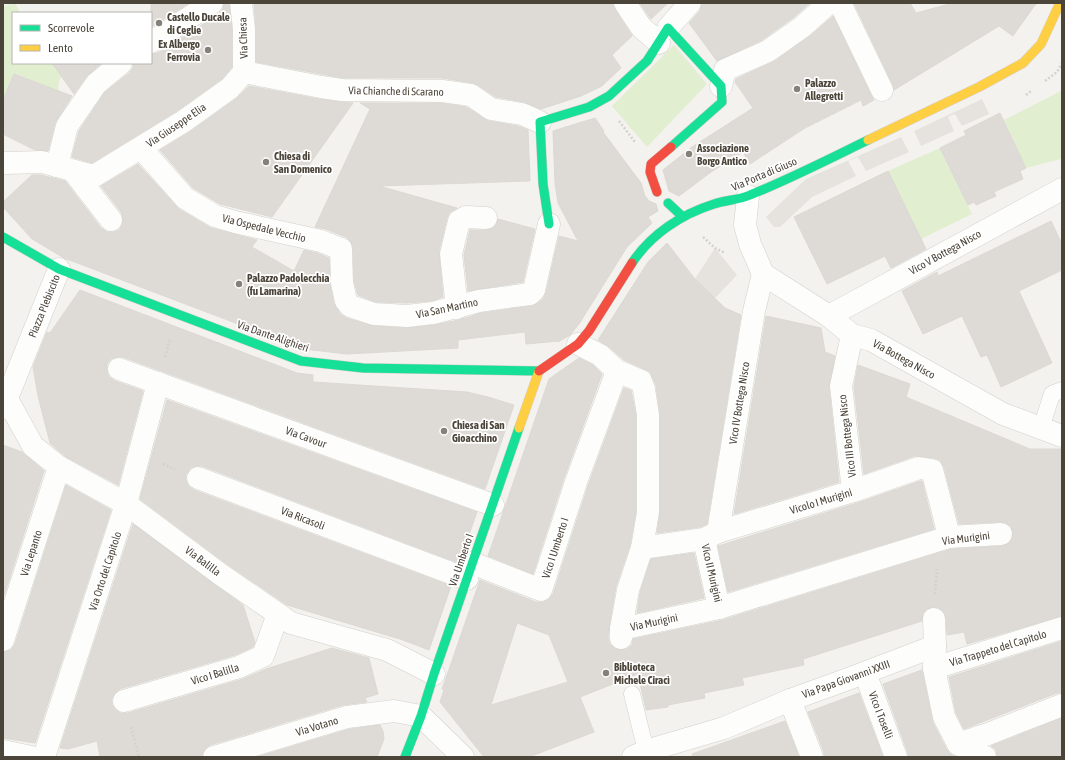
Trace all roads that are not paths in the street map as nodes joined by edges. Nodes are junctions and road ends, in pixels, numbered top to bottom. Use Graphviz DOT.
graph roads {
  1 [pos="212,3"];
  2 [pos="241,3"];
  3 [pos="625,3"];
  4 [pos="690,3"];
  5 [pos="829,3"];
  6 [pos="840,3"];
  7 [pos="1060,3"];
  8 [pos="663,36"];
  9 [pos="152,41"];
  10 [pos="120,64"];
  11 [pos="244,72"];
  12 [pos="721,86"];
  13 [pos="882,90"];
  14 [pos="540,122"];
  15 [pos="141,148"];
  16 [pos="4,163"];
  17 [pos="65,168"];
  18 [pos="1062,188"];
  19 [pos="658,192"];
  20 [pos="748,196"];
  21 [pos="668,204"];
  22 [pos="683,217"];
  23 [pos="486,218"];
  24 [pos="111,220"];
  25 [pos="549,224"];
  26 [pos="3,237"];
  27 [pos="341,249"];
  28 [pos="59,269"];
  29 [pos="763,274"];
  30 [pos="457,308"];
  31 [pos="829,316"];
  32 [pos="852,335"];
  33 [pos="578,344"];
  34 [pos="118,369"];
  35 [pos="539,371"];
  36 [pos="617,371"];
  37 [pos="158,383"];
  38 [pos="1062,390"];
  39 [pos="4,402"];
  40 [pos="1041,428"];
  41 [pos="1062,436"];
  42 [pos="59,467"];
  43 [pos="198,478"];
  44 [pos="853,491"];
  45 [pos="126,504"];
  46 [pos="493,505"];
  47 [pos="1001,534"];
  48 [pos="711,536"];
  49 [pos="949,537"];
  50 [pos="642,548"];
  51 [pos="469,571"];
  52 [pos="720,608"];
  53 [pos="278,614"];
  54 [pos="934,619"];
  55 [pos="1062,628"];
  56 [pos="3,640"];
  57 [pos="935,646"];
  58 [pos="934,668"];
  59 [pos="865,673"];
  60 [pos="434,674"];
  61 [pos="632,694"];
  62 [pos="790,700"];
  63 [pos="124,701"];
  64 [pos="1062,705"];
  65 [pos="421,716"];
  66 [pos="958,744"];
  67 [pos="681,750"];
  68 [pos="3,751"];
  69 [pos="640,754"];
  70 [pos="31,757"];
  71 [pos="44,757"];
  72 [pos="214,757"];
  73 [pos="405,757"];
  74 [pos="463,757"];
  75 [pos="812,757"];
  76 [pos="896,757"];
  77 [pos="985,757"];
  1 -- 9 [label="street"];
  2 -- 11 [label="street, Via Chiesa"];
  3 -- 8 [label="street"];
  4 -- 8 [label="street"];
  5 -- 12 [label="street"];
  6 -- 13 [label="street"];
  7 -- 20 [label="street, Via Porta di Giuso"];
  8 -- 12 [label="street"];
  8 -- 14 [label="street"];
  10 -- 17 [label="street"];
  11 -- 14 [label="street, Via Chianche di Scarano"];
  11 -- 15 [label="street, Via Giuseppe Elia"];
  12 -- 19 [label="street"];
  14 -- 25 [label="street"];
  15 -- 17 [label="street, Via Giuseppe Elia"];
  15 -- 27 [label="street, Via Ospedale Vecchio"];
  16 -- 17 [label="street, Via Giuseppe Elia"];
  17 -- 24 [label="street"];
  18 -- 31 [label="street, Vico V Bottega Nisco"];
  20 -- 22 [label="street, Via Porta di Giuso"];
  20 -- 29 [label="street"];
  21 -- 22 [label="street"];
  22 -- 33 [label="street, Via Porta di Giuso"];
  23 -- 30 [label="street"];
  25 -- 30 [label="street, Via San Martino"];
  26 -- 28 [label="street, Piazza Plebiscito"];
  27 -- 30 [label="street, Via San Martino"];
  28 -- 35 [label="street, Via Dante Alighieri"];
  28 -- 39 [label="street, Piazza Plebiscito"];
  29 -- 31 [label="street, Via Bottega Nisco"];
  29 -- 48 [label="street, Vico IV Bottega Nisco"];
  31 -- 32 [label="street, Via Bottega Nisco"];
  32 -- 40 [label="street, Via Bottega Nisco"];
  32 -- 44 [label="street, Vico III Bottega Nisco"];
  33 -- 35 [label="street, Via Porta di Giuso"];
  33 -- 36 [label="street, Via Murigini"];
  34 -- 37 [label="street, Via Cavour"];
  35 -- 46 [label="street, Via Umberto I"];
  36 -- 50 [label="street, Via Murigini"];
  36 -- 51 [label="street, Vico I Umberto I"];
  37 -- 45 [label="street, Via Orto del Capitolo"];
  37 -- 46 [label="street, Via Cavour"];
  38 -- 40 [label="lane"];
  39 -- 42 [label="street, Via Balilla"];
  40 -- 41 [label="street, Via Bottega Nisco"];
  42 -- 45 [label="street, Via Balilla"];
  42 -- 56 [label="street, Via Lepanto"];
  43 -- 51 [label="street, Via Ricasoli"];
  44 -- 48 [label="street, Vicolo I Murigini"];
  44 -- 49 [label="street, Vicolo I Murigini"];
  45 -- 53 [label="street, Via Balilla"];
  45 -- 71 [label="street, Via Orto del Capitolo"];
  46 -- 51 [label="street, Via Umberto I"];
  47 -- 49 [label="street, Via Murigini"];
  48 -- 50 [label="street, Vicolo I Murigini"];
  48 -- 52 [label="street, Vico II Murigini"];
  49 -- 52 [label="street, Via Murigini"];
  50 -- 52 [label="street, Via Murigini"];
  51 -- 60 [label="street, Via Umberto I"];
  53 -- 60 [label="street, Via Balilla"];
  53 -- 63 [label="street, Vico I Balilla"];
  54 -- 57 [label="street"];
  55 -- 58 [label="street, Via Trappeto del Capitolo"];
  57 -- 58 [label="street"];
  57 -- 59 [label="street, Via Papa Giovanni XXIII"];
  58 -- 66 [label="street"];
  59 -- 62 [label="street, Via Papa Giovanni XXIII"];
  59 -- 76 [label="street, Vico I Toselli"];
  60 -- 65 [label="street, Via Umberto I"];
  61 -- 69 [label="lane"];
  62 -- 67 [label="street, Via Papa Giovanni XXIII"];
  62 -- 75 [label="street"];
  64 -- 66 [label="street"];
  65 -- 72 [label="street, Via Votano"];
  65 -- 73 [label="street, Via Umberto I"];
  65 -- 74 [label="street"];
  66 -- 77 [label="street"];
  67 -- 69 [label="street, Via Papa Giovanni XXIII"];
  68 -- 70 [label="street"];
}
